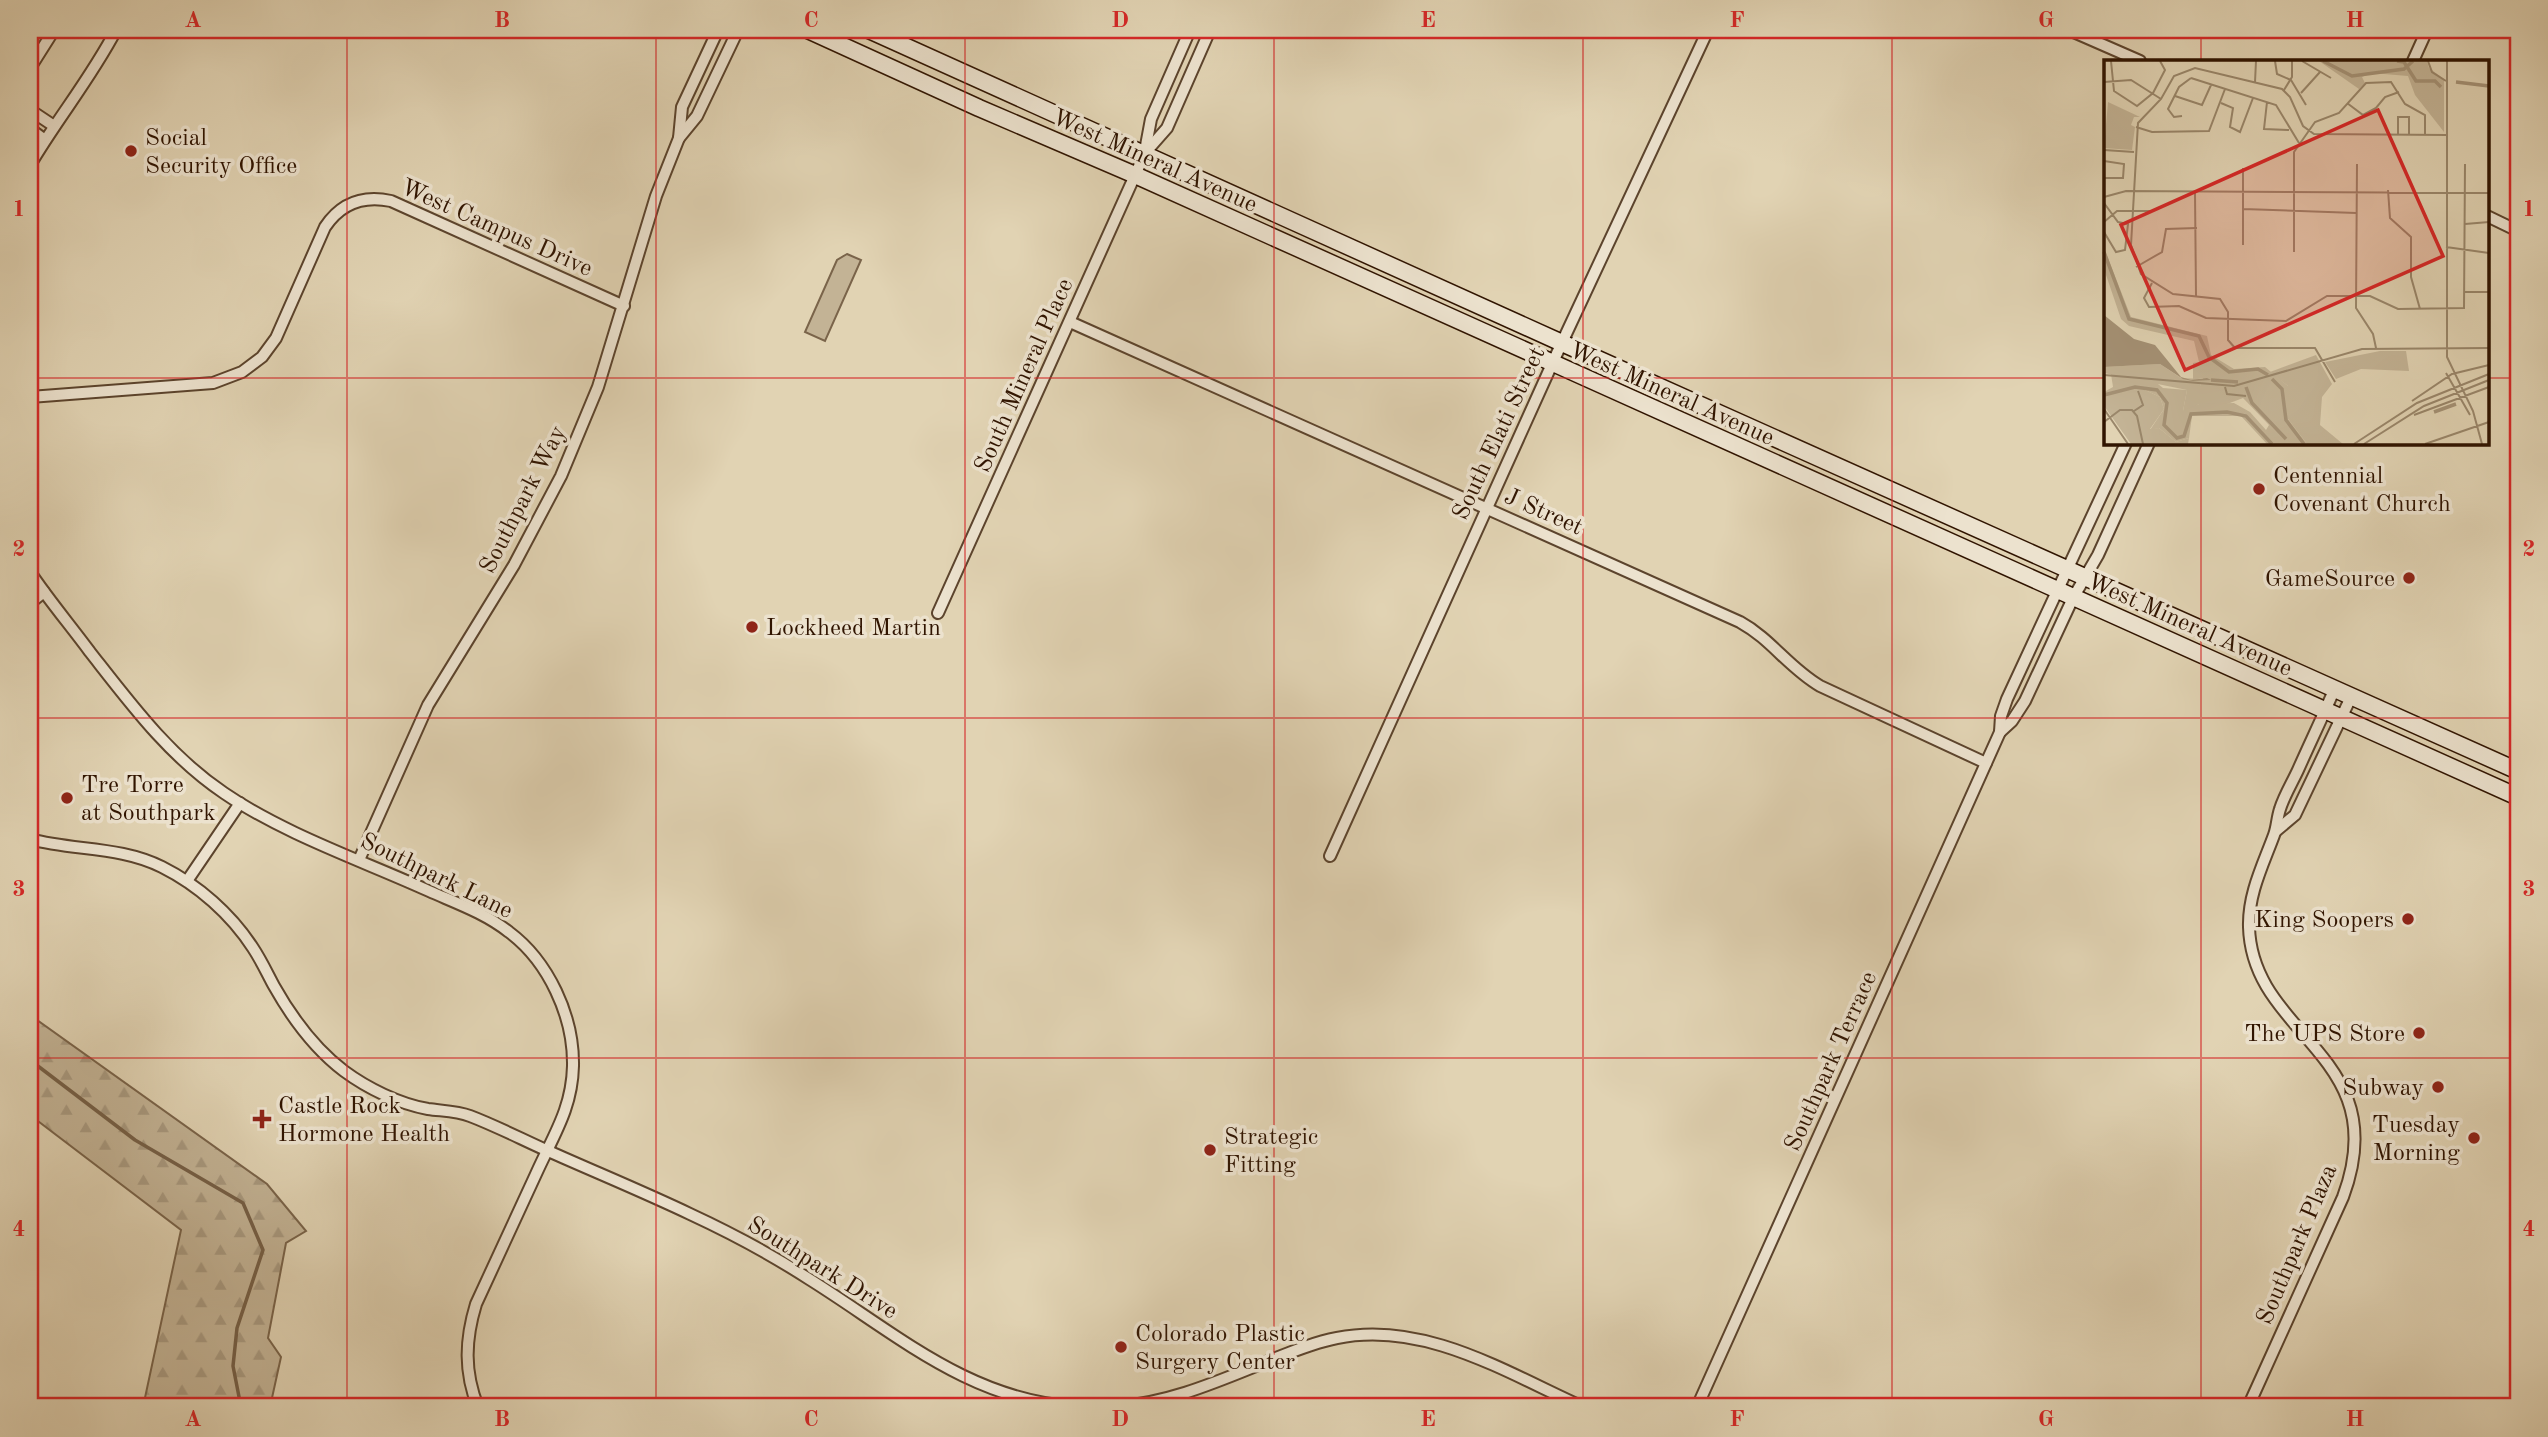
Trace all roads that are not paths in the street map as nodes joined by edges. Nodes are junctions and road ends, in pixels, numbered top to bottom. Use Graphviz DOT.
graph roads {
  1 [pos="54,30"];
  2 [pos="116,30"];
  3 [pos="718,30"];
  4 [pos="738,30"];
  5 [pos="808,30"];
  6 [pos="869,30"];
  7 [pos="1190,30"];
  8 [pos="1210,30"];
  9 [pos="1708,30"];
  10 [pos="2070,30"];
  11 [pos="2427,30"];
  12 [pos="2138,60"];
  13 [pos="2413,60"];
  14 [pos="30,68"];
  15 [pos="30,110"];
  16 [pos="54,126"];
  17 [pos="30,130"];
  18 [pos="679,138"];
  19 [pos="45,140"];
  20 [pos="1145,153"];
  21 [pos="30,165"];
  22 [pos="1135,175"];
  23 [pos="2488,216"];
  24 [pos="2518,230"];
  25 [pos="624,306"];
  26 [pos="1070,322"];
  27 [pos="1562,343"];
  28 [pos="1552,364"];
  29 [pos="30,397"];
  30 [pos="2126,444"];
  31 [pos="2148,444"];
  32 [pos="1487,508"];
  33 [pos="2067,568"];
  34 [pos="30,572"];
  35 [pos="2085,576"];
  36 [pos="2056,590"];
  37 [pos="44,592"];
  38 [pos="2073,598"];
  39 [pos="30,603"];
  40 [pos="938,613"];
  41 [pos="2335,688"];
  42 [pos="2352,695"];
  43 [pos="2326,709"];
  44 [pos="2343,717"];
  45 [pos="2000,732"];
  46 [pos="1986,763"];
  47 [pos="2518,771"];
  48 [pos="2518,797"];
  49 [pos="240,803"];
  50 [pos="2276,831"];
  51 [pos="30,839"];
  52 [pos="1330,856"];
  53 [pos="359,860"];
  54 [pos="187,881"];
  55 [pos="547,1150"];
  56 [pos="478,1407"];
  57 [pos="1078,1407"];
  58 [pos="1114,1407"];
  59 [pos="1583,1407"];
  60 [pos="1697,1407"];
  61 [pos="2248,1407"];
  1 -- 14 [label="street"];
  2 -- 16 [label="street"];
  3 -- 18 [label="street, Southpark Way"];
  4 -- 18 [label="street, Southpark Way"];
  5 -- 22 [label="main road, West Mineral Avenue"];
  6 -- 20 [label="main road, West Mineral Avenue"];
  7 -- 20 [label="street, South Mineral Place"];
  8 -- 20 [label="street, South Mineral Place"];
  9 -- 27 [label="street, South Elati Street"];
  10 -- 12 [label="street"];
  11 -- 13 [label="street"];
  15 -- 16 [label="street"];
  16 -- 19 [label="street"];
  17 -- 19 [label="street"];
  18 -- 25 [label="street, Southpark Way"];
  19 -- 21 [label="street"];
  20 -- 22 [label="street, South Mineral Place"];
  20 -- 27 [label="main road, West Mineral Avenue"];
  22 -- 26 [label="street, South Mineral Place"];
  22 -- 28 [label="main road, West Mineral Avenue"];
  23 -- 24 [label="street"];
  25 -- 29 [label="street, West Campus Drive"];
  25 -- 53 [label="street, Southpark Way"];
  26 -- 32 [label="street, J Street"];
  26 -- 40 [label="street, South Mineral Place"];
  27 -- 28 [label="street, South Elati Street"];
  27 -- 33 [label="main road, West Mineral Avenue"];
  28 -- 32 [label="street, South Elati Street"];
  28 -- 36 [label="main road, West Mineral Avenue"];
  30 -- 33 [label="street, Southpark Terrace"];
  31 -- 35 [label="street, Southpark Terrace"];
  32 -- 46 [label="street, J Street"];
  32 -- 52 [label="street, South Elati Street"];
  33 -- 35 [label="main road, West Mineral Avenue"];
  33 -- 36 [label="street, Southpark Terrace"];
  34 -- 37 [label="street, Southpark Lane"];
  35 -- 38 [label="street, Southpark Terrace"];
  35 -- 41 [label="main road, West Mineral Avenue"];
  36 -- 38 [label="main road, West Mineral Avenue"];
  36 -- 45 [label="street, Southpark Terrace"];
  37 -- 39 [label="street"];
  37 -- 49 [label="street, Southpark Lane"];
  38 -- 43 [label="main road, West Mineral Avenue"];
  38 -- 45 [label="street, Southpark Terrace"];
  41 -- 42 [label="main road, West Mineral Avenue"];
  41 -- 43 [label="street, Southpark Plaza"];
  42 -- 44 [label="street, Southpark Plaza"];
  42 -- 47 [label="main road, West Mineral Avenue"];
  43 -- 44 [label="main road, West Mineral Avenue"];
  43 -- 50 [label="street, Southpark Plaza"];
  44 -- 48 [label="main road, West Mineral Avenue"];
  44 -- 50 [label="street, Southpark Plaza"];
  45 -- 46 [label="street, Southpark Terrace"];
  46 -- 60 [label="street, Southpark Terrace"];
  49 -- 53 [label="street, Southpark Lane"];
  49 -- 54 [label="street"];
  50 -- 61 [label="street, Southpark Plaza"];
  51 -- 54 [label="street, Southpark Drive"];
  53 -- 55 [label="street, Southpark Lane"];
  54 -- 55 [label="street, Southpark Drive"];
  55 -- 56 [label="street, Southpark Lane"];
  55 -- 57 [label="street, Southpark Drive"];
  58 -- 59 [label="street"];
}
